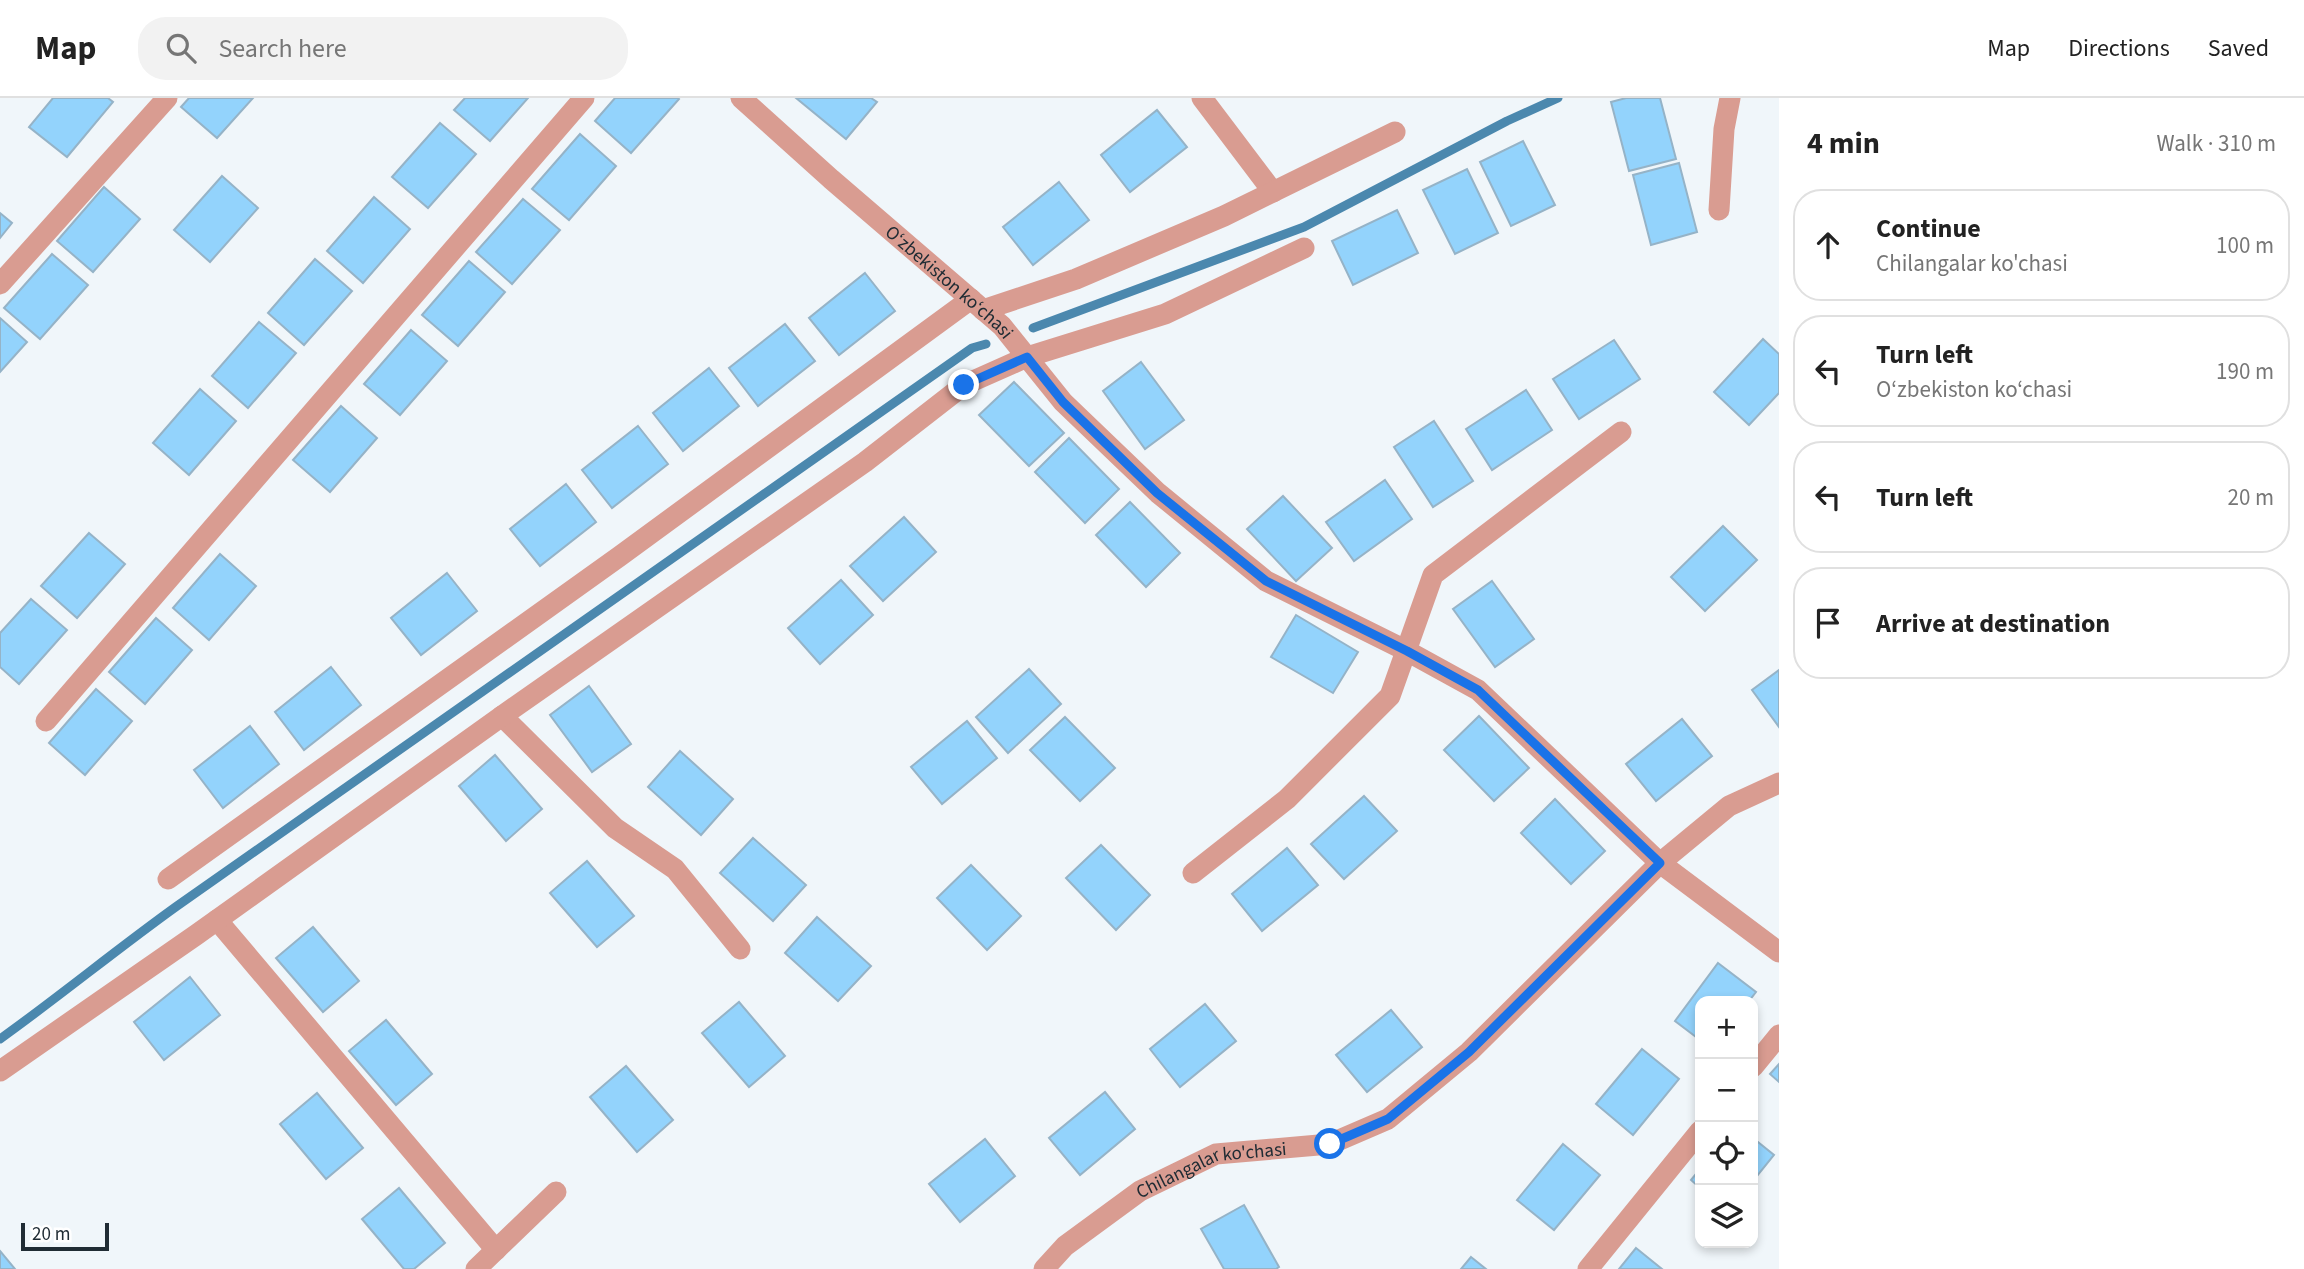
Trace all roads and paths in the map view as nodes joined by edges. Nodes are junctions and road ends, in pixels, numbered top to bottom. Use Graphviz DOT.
graph roads {
  1 [pos="167,98"];
  2 [pos="584,98"];
  3 [pos="741,98"];
  4 [pos="1202,98"];
  5 [pos="1730,98"];
  6 [pos="1395,132"];
  7 [pos="1273,192"];
  8 [pos="1719,210"];
  9 [pos="1304,248"];
  10 [pos="0,284"];
  11 [pos="977,304"];
  12 [pos="1027,357"];
  13 [pos="1621,432"];
  14 [pos="1407,651"];
  15 [pos="502,716"];
  16 [pos="46,721"];
  17 [pos="1779,783"];
  18 [pos="1660,863"];
  19 [pos="1193,873"];
  20 [pos="168,879"];
  21 [pos="217,920"];
  22 [pos="740,949"];
  23 [pos="1779,952"];
  24 [pos="1779,1035"];
  25 [pos="1758,1061"];
  26 [pos="0,1071"];
  27 [pos="1695,1137"];
  28 [pos="556,1192"];
  29 [pos="496,1250"];
  30 [pos="476,1269"];
  31 [pos="1044,1269"];
  32 [pos="1588,1269"];
  1 -- 10 [label="street"];
  2 -- 16 [label="street"];
  3 -- 11 [label="street, O‘zbekiston ko‘chasi"];
  4 -- 7 [label="street"];
  5 -- 8 [label="street"];
  6 -- 7 [label="street"];
  7 -- 11 [label="street"];
  9 -- 12 [label="street"];
  11 -- 12 [label="street, O‘zbekiston ko‘chasi"];
  11 -- 20 [label="street"];
  12 -- 14 [label="street, O‘zbekiston ko‘chasi"];
  12 -- 15 [label="street"];
  13 -- 14 [label="street"];
  14 -- 18 [label="street, O‘zbekiston ko‘chasi"];
  14 -- 19 [label="street"];
  15 -- 21 [label="street"];
  15 -- 22 [label="street"];
  17 -- 18 [label="street, Chilangalar ko'chasi"];
  18 -- 23 [label="street, O‘zbekiston ko‘chasi"];
  18 -- 31 [label="street, Chilangalar ko'chasi"];
  21 -- 26 [label="street"];
  21 -- 29 [label="street"];
  24 -- 25 [label="street"];
  27 -- 32 [label="street"];
  28 -- 29 [label="street"];
  29 -- 30 [label="street"];
}
